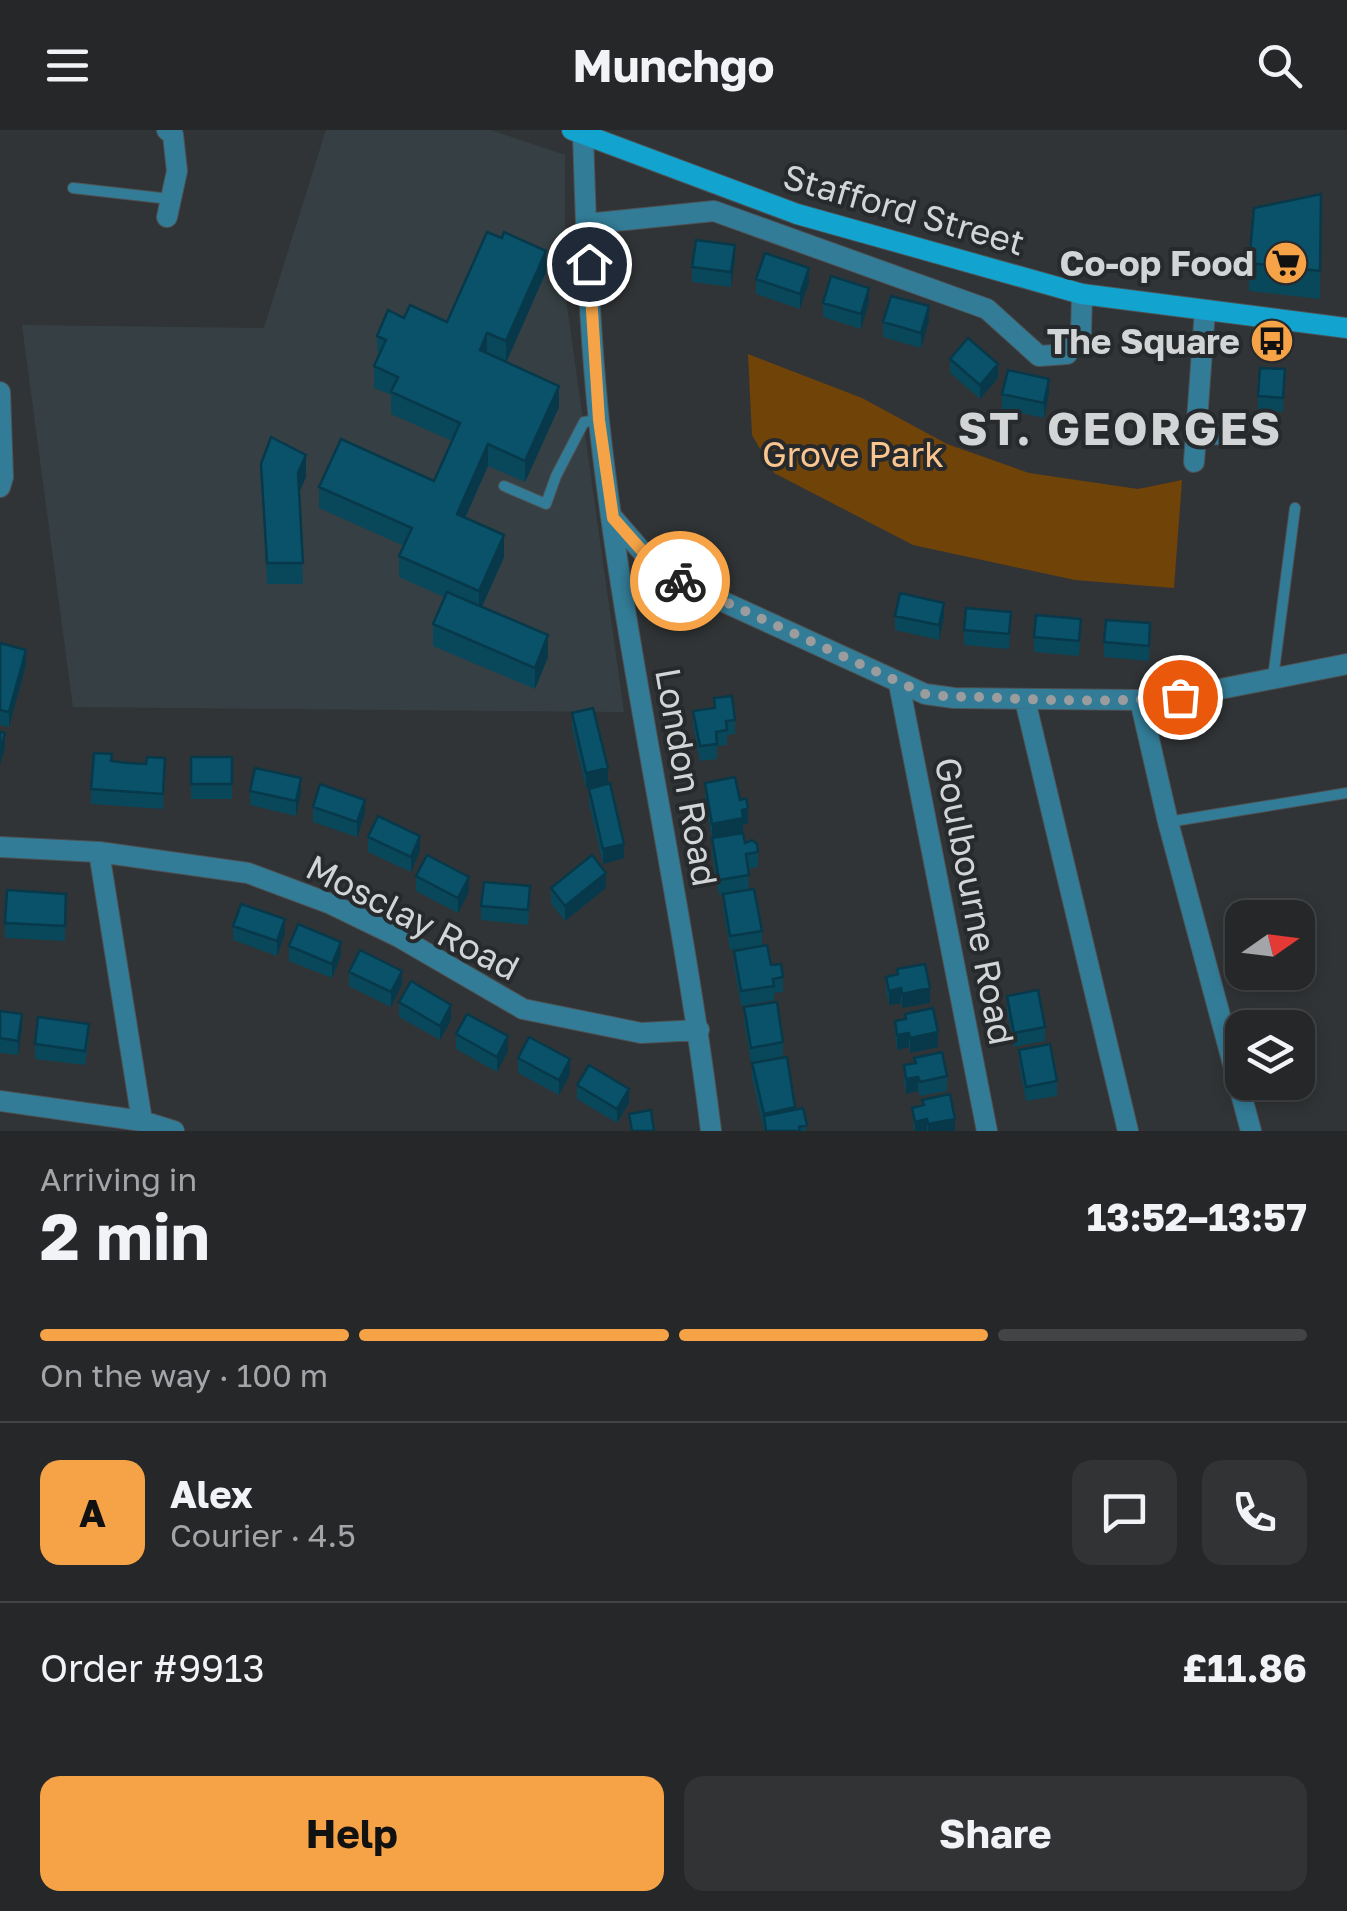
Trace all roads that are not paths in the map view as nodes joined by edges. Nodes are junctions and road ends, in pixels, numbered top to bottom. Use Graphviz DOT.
graph roads {
  1 [pos="167,130"];
  2 [pos="578,132"];
  3 [pos="72,188"];
  4 [pos="169,208"];
  5 [pos="586,224"];
  6 [pos="1082,294"];
  7 [pos="1205,310"];
  8 [pos="1347,328"];
  9 [pos="1,395"];
  10 [pos="599,420"];
  11 [pos="1196,433"];
  12 [pos="1228,435"];
  13 [pos="1194,462"];
  14 [pos="1,480"];
  15 [pos="504,486"];
  16 [pos="1295,508"];
  17 [pos="613,518"];
  18 [pos="1347,664"];
  19 [pos="1272,679"];
  20 [pos="899,684"];
  21 [pos="1025,700"];
  22 [pos="1140,700"];
  23 [pos="1347,793"];
  24 [pos="1168,822"];
  25 [pos="0,847"];
  26 [pos="99,852"];
  27 [pos="699,1030"];
  28 [pos="0,1101"];
  29 [pos="142,1121"];
  30 [pos="174,1131"];
  31 [pos="711,1131"];
  32 [pos="987,1131"];
  33 [pos="1128,1131"];
  34 [pos="1252,1131"];
  1 -- 4 [label="street"];
  2 -- 5 [label="street, London Road"];
  2 -- 6 [label="street, Stafford Street"];
  3 -- 4 [label="lane"];
  5 -- 6 [label="street"];
  5 -- 10 [label="street, London Road"];
  6 -- 7 [label="street, Stafford Street"];
  7 -- 8 [label="street, Stafford Street"];
  7 -- 11 [label="street"];
  9 -- 14 [label="street"];
  10 -- 15 [label="lane"];
  10 -- 17 [label="street, London Road"];
  11 -- 12 [label="street"];
  11 -- 13 [label="street"];
  16 -- 19 [label="lane"];
  17 -- 20 [label="street"];
  17 -- 27 [label="street, London Road"];
  18 -- 19 [label="street"];
  19 -- 22 [label="street"];
  20 -- 21 [label="street"];
  20 -- 32 [label="street, Goulbourne Road"];
  21 -- 22 [label="street"];
  21 -- 33 [label="street"];
  22 -- 24 [label="street"];
  23 -- 24 [label="lane"];
  24 -- 34 [label="street"];
  25 -- 26 [label="street, Mosclay Road"];
  26 -- 27 [label="street, Mosclay Road"];
  26 -- 29 [label="street"];
  27 -- 31 [label="street, London Road"];
  28 -- 29 [label="street"];
  29 -- 30 [label="street"];
}
